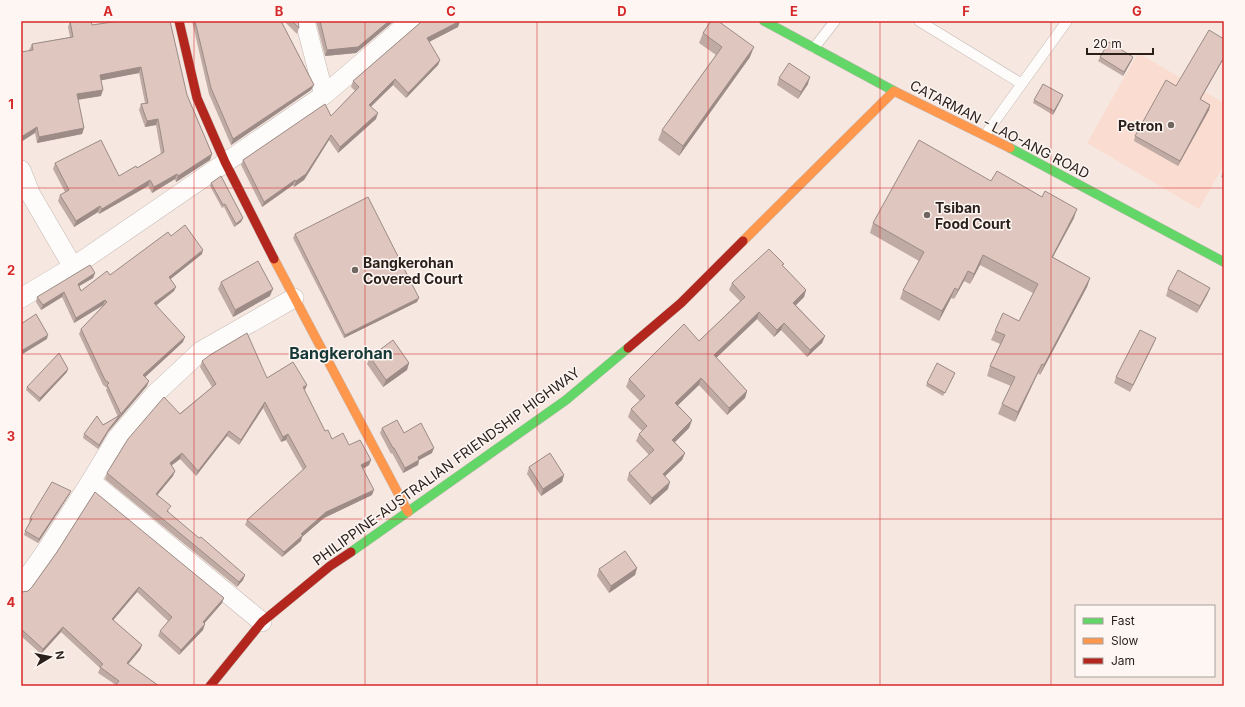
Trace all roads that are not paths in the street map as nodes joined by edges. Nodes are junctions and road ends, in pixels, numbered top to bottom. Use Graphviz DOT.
graph roads {
  1 [pos="179,21"];
  2 [pos="305,21"];
  3 [pos="411,21"];
  4 [pos="764,21"];
  5 [pos="835,21"];
  6 [pos="920,21"];
  7 [pos="1067,21"];
  8 [pos="814,48"];
  9 [pos="1022,84"];
  10 [pos="894,91"];
  11 [pos="324,95"];
  12 [pos="985,135"];
  13 [pos="225,162"];
  14 [pos="21,170"];
  15 [pos="1224,262"];
  16 [pos="73,267"];
  17 [pos="21,298"];
  18 [pos="294,298"];
  19 [pos="91,481"];
  20 [pos="408,512"];
  21 [pos="21,586"];
  22 [pos="262,622"];
  23 [pos="210,686"];
  1 -- 13 [label="main road"];
  2 -- 11 [label="street"];
  3 -- 11 [label="street"];
  4 -- 8 [label="main road, CATARMAN - LAO-ANG ROAD"];
  5 -- 8 [label="lane"];
  6 -- 9 [label="lane"];
  7 -- 9 [label="lane"];
  8 -- 10 [label="main road, CATARMAN - LAO-ANG ROAD"];
  9 -- 12 [label="lane"];
  10 -- 12 [label="main road, CATARMAN - LAO-ANG ROAD"];
  10 -- 20 [label="main road, PHILIPPINE-AUSTRALIAN FRIENDSHIP HIGHWAY"];
  11 -- 13 [label="street"];
  12 -- 15 [label="main road, CATARMAN - LAO-ANG ROAD"];
  13 -- 16 [label="street"];
  13 -- 18 [label="main road"];
  14 -- 16 [label="street"];
  16 -- 17 [label="street"];
  18 -- 19 [label="street"];
  18 -- 20 [label="main road"];
  19 -- 21 [label="street"];
  19 -- 22 [label="street"];
  20 -- 22 [label="main road, PHILIPPINE-AUSTRALIAN FRIENDSHIP HIGHWAY"];
  22 -- 23 [label="main road, PHILIPPINE-AUSTRALIAN FRIENDSHIP HIGHWAY"];
}
